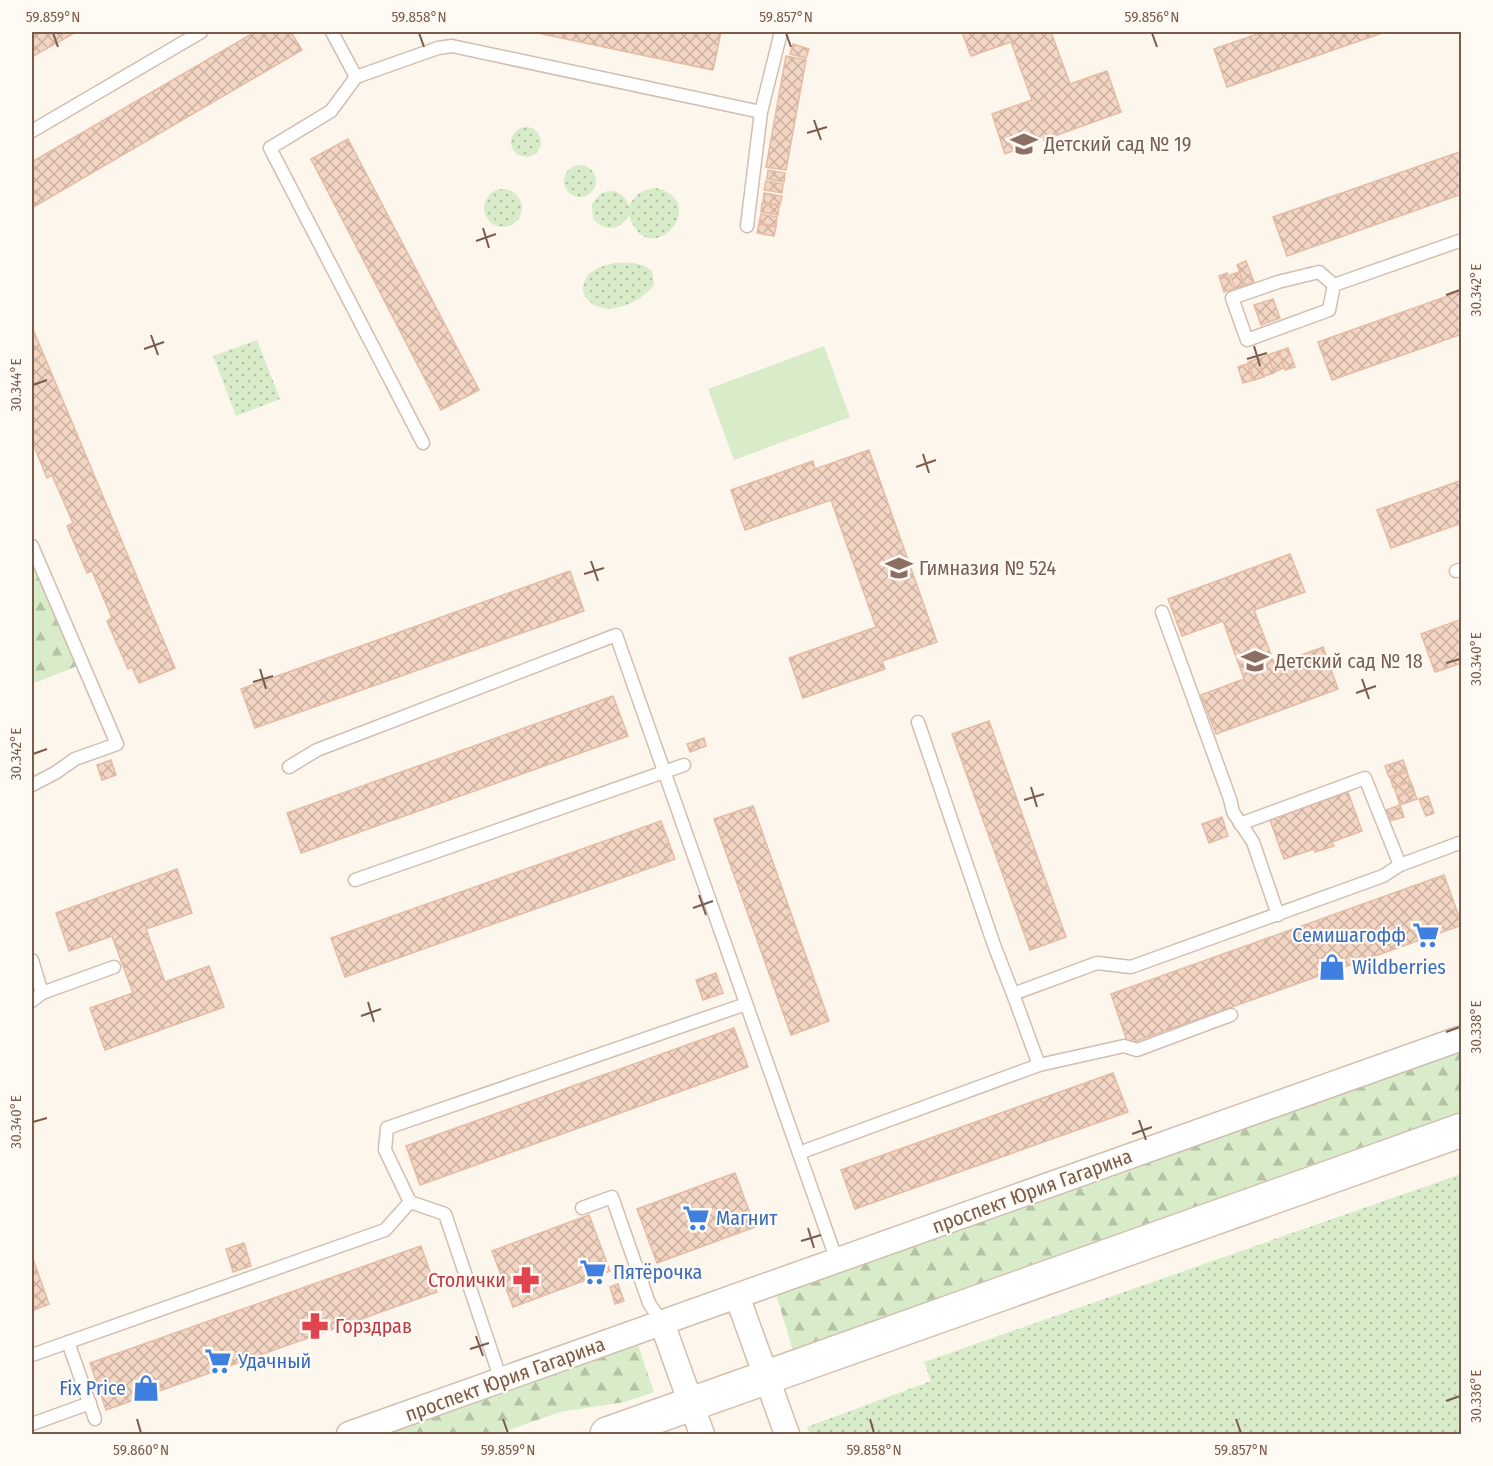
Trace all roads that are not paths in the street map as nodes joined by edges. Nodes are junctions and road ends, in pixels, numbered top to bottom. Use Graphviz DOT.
graph roads {
  1 [pos="201,32"];
  2 [pos="332,32"];
  3 [pos="780,32"];
  4 [pos="356,77"];
  5 [pos="761,112"];
  6 [pos="32,131"];
  7 [pos="747,226"];
  8 [pos="1461,240"];
  9 [pos="1334,285"];
  10 [pos="423,443"];
  11 [pos="32,546"];
  12 [pos="1162,612"];
  13 [pos="918,722"];
  14 [pos="684,765"];
  15 [pos="289,767"];
  16 [pos="665,772"];
  17 [pos="32,785"];
  18 [pos="1240,824"];
  19 [pos="1461,842"];
  20 [pos="1400,865"];
  21 [pos="355,880"];
  22 [pos="1278,915"];
  23 [pos="32,960"];
  24 [pos="114,967"];
  25 [pos="42,993"];
  26 [pos="1013,994"];
  27 [pos="32,1001"];
  28 [pos="746,1004"];
  29 [pos="1231,1016"];
  30 [pos="1461,1038"];
  31 [pos="1039,1065"];
  32 [pos="1461,1130"];
  33 [pos="799,1154"];
  34 [pos="1461,1154"];
  35 [pos="410,1202"];
  36 [pos="582,1208"];
  37 [pos="837,1261"];
  38 [pos="737,1296"];
  39 [pos="662,1323"];
  40 [pos="68,1342"];
  41 [pos="32,1354"];
  42 [pos="501,1380"];
  43 [pos="770,1388"];
  44 [pos="90,1403"];
  45 [pos="95,1419"];
  46 [pos="32,1424"];
  47 [pos="691,1425"];
  48 [pos="349,1434"];
  49 [pos="607,1434"];
  50 [pos="787,1434"];
  1 -- 6 [label="lane"];
  2 -- 4 [label="lane"];
  3 -- 5 [label="lane"];
  4 -- 5 [label="lane"];
  4 -- 10 [label="lane"];
  5 -- 7 [label="lane"];
  8 -- 9 [label="lane"];
  9 -- 9 [label="lane"];
  11 -- 17 [label="lane"];
  12 -- 18 [label="lane"];
  13 -- 26 [label="lane"];
  14 -- 16 [label="lane"];
  15 -- 16 [label="lane"];
  16 -- 21 [label="lane"];
  16 -- 28 [label="lane"];
  18 -- 20 [label="lane"];
  18 -- 22 [label="lane"];
  19 -- 20 [label="lane"];
  20 -- 22 [label="lane"];
  22 -- 26 [label="lane"];
  23 -- 25 [label="lane"];
  24 -- 25 [label="lane"];
  25 -- 27 [label="lane"];
  26 -- 31 [label="lane"];
  28 -- 33 [label="lane"];
  28 -- 35 [label="lane"];
  29 -- 31 [label="lane"];
  30 -- 37 [label="street, проспект Юрия Гагарина"];
  31 -- 33 [label="lane"];
  32 -- 43 [label="main road"];
  33 -- 37 [label="lane"];
  34 -- 43 [label="main road"];
  35 -- 40 [label="lane"];
  35 -- 42 [label="lane"];
  36 -- 39 [label="lane"];
  37 -- 38 [label="street, проспект Юрия Гагарина"];
  38 -- 39 [label="street, проспект Юрия Гагарина"];
  38 -- 43 [label="street"];
  39 -- 42 [label="street, проспект Юрия Гагарина"];
  39 -- 47 [label="street"];
  40 -- 41 [label="lane"];
  40 -- 44 [label="lane"];
  42 -- 48 [label="street, проспект Юрия Гагарина"];
  43 -- 47 [label="main road"];
  43 -- 50 [label="street"];
  44 -- 45 [label="lane"];
  44 -- 46 [label="lane"];
  47 -- 49 [label="main road"];
}
